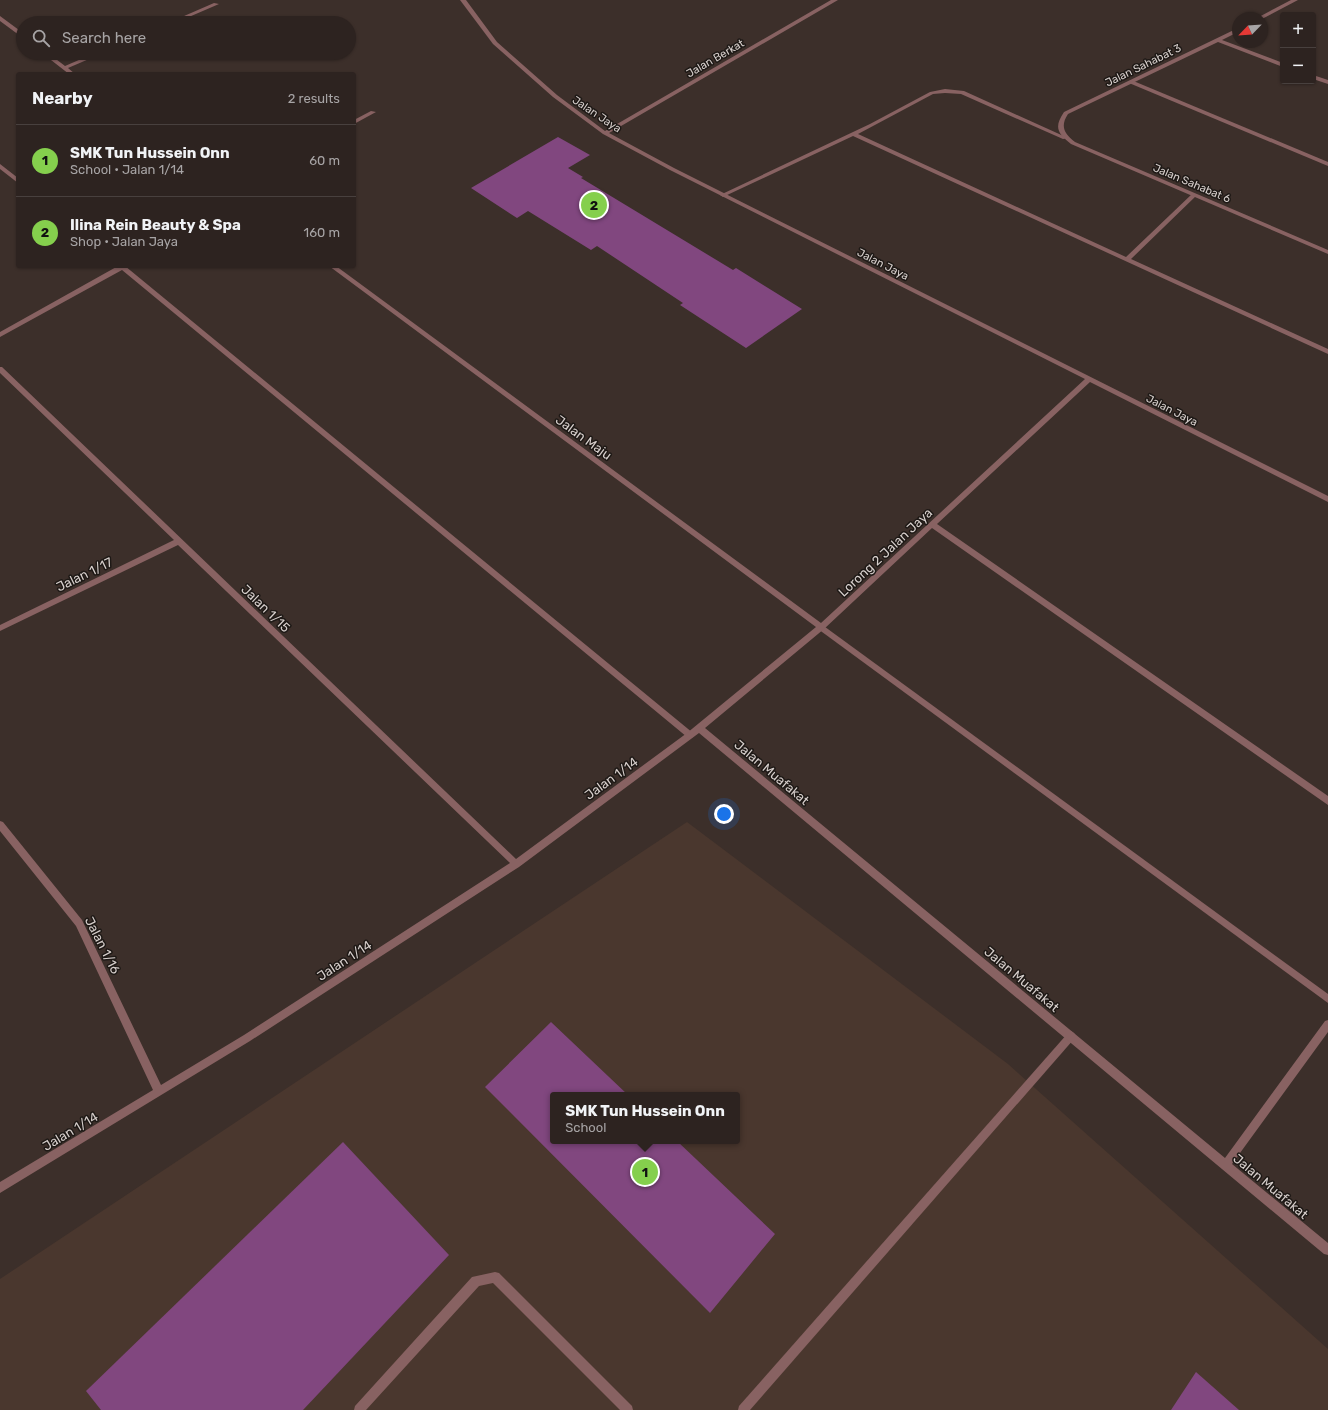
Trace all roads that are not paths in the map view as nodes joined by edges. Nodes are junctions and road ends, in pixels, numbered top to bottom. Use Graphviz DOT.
graph roads {
  1 [pos="462,0"];
  2 [pos="835,0"];
  3 [pos="1295,0"];
  4 [pos="216,4"];
  5 [pos="1268,14"];
  6 [pos="188,16"];
  7 [pos="0,18"];
  8 [pos="16,31"];
  9 [pos="1232,33"];
  10 [pos="1218,40"];
  11 [pos="54,60"];
  12 [pos="83,60"];
  13 [pos="1280,64"];
  14 [pos="64,68"];
  15 [pos="69,72"];
  16 [pos="1316,77"];
  17 [pos="1131,82"];
  18 [pos="1328,82"];
  19 [pos="373,112"];
  20 [pos="356,121"];
  21 [pos="605,133"];
  22 [pos="854,134"];
  23 [pos="1066,138"];
  24 [pos="1328,164"];
  25 [pos="0,166"];
  26 [pos="16,179"];
  27 [pos="723,195"];
  28 [pos="1194,195"];
  29 [pos="1328,252"];
  30 [pos="1127,259"];
  31 [pos="118,268"];
  32 [pos="124,268"];
  33 [pos="335,268"];
  34 [pos="0,335"];
  35 [pos="1328,352"];
  36 [pos="1,371"];
  37 [pos="1089,379"];
  38 [pos="1328,499"];
  39 [pos="933,525"];
  40 [pos="179,541"];
  41 [pos="821,627"];
  42 [pos="0,628"];
  43 [pos="699,728"];
  44 [pos="690,735"];
  45 [pos="1328,801"];
  46 [pos="0,825"];
  47 [pos="516,864"];
  48 [pos="1328,999"];
  49 [pos="1328,1024"];
  50 [pos="1070,1036"];
  51 [pos="159,1092"];
  52 [pos="1226,1165"];
  53 [pos="0,1188"];
  54 [pos="1328,1250"];
  55 [pos="359,1410"];
  56 [pos="628,1410"];
  57 [pos="743,1410"];
  1 -- 21 [label="street, Jalan Jaya"];
  2 -- 21 [label="street, Jalan Berkat"];
  3 -- 5 [label="street"];
  4 -- 6 [label="street"];
  7 -- 8 [label="street"];
  9 -- 10 [label="street, Jalan Sahabat 3"];
  10 -- 13 [label="street"];
  10 -- 17 [label="street, Jalan Sahabat 3"];
  11 -- 14 [label="street"];
  12 -- 14 [label="street"];
  14 -- 15 [label="street"];
  16 -- 18 [label="street"];
  17 -- 23 [label="street, Jalan Sahabat 3"];
  17 -- 24 [label="street"];
  19 -- 20 [label="street"];
  21 -- 27 [label="street, Jalan Jaya"];
  22 -- 23 [label="street, Jalan Sahabat 6"];
  22 -- 27 [label="street, Jalan Sahabat 6"];
  22 -- 30 [label="street"];
  23 -- 28 [label="street, Jalan Sahabat 6"];
  25 -- 26 [label="street"];
  27 -- 37 [label="street, Jalan Jaya"];
  28 -- 29 [label="street, Jalan Sahabat 6"];
  28 -- 30 [label="street"];
  30 -- 35 [label="street"];
  31 -- 34 [label="street"];
  32 -- 44 [label="street"];
  33 -- 41 [label="street, Jalan Maju"];
  36 -- 40 [label="street, Jalan 1/15"];
  37 -- 38 [label="street, Jalan Jaya"];
  37 -- 39 [label="street, Lorong 2 Jalan Jaya"];
  39 -- 41 [label="street, Lorong 2 Jalan Jaya"];
  39 -- 45 [label="street"];
  40 -- 42 [label="street, Jalan 1/17"];
  40 -- 47 [label="street, Jalan 1/15"];
  41 -- 43 [label="street, Lorong 2 Jalan Jaya"];
  41 -- 48 [label="street, Jalan Maju"];
  43 -- 44 [label="street, Lorong 2 Jalan Jaya"];
  43 -- 50 [label="street, Jalan Muafakat"];
  44 -- 47 [label="street, Jalan 1/14"];
  46 -- 51 [label="street, Jalan 1/16"];
  47 -- 51 [label="street, Jalan 1/14"];
  49 -- 52 [label="street"];
  50 -- 52 [label="street, Jalan Muafakat"];
  50 -- 57 [label="street"];
  51 -- 53 [label="street, Jalan 1/14"];
  52 -- 54 [label="street, Jalan Muafakat"];
  55 -- 56 [label="street"];
}
